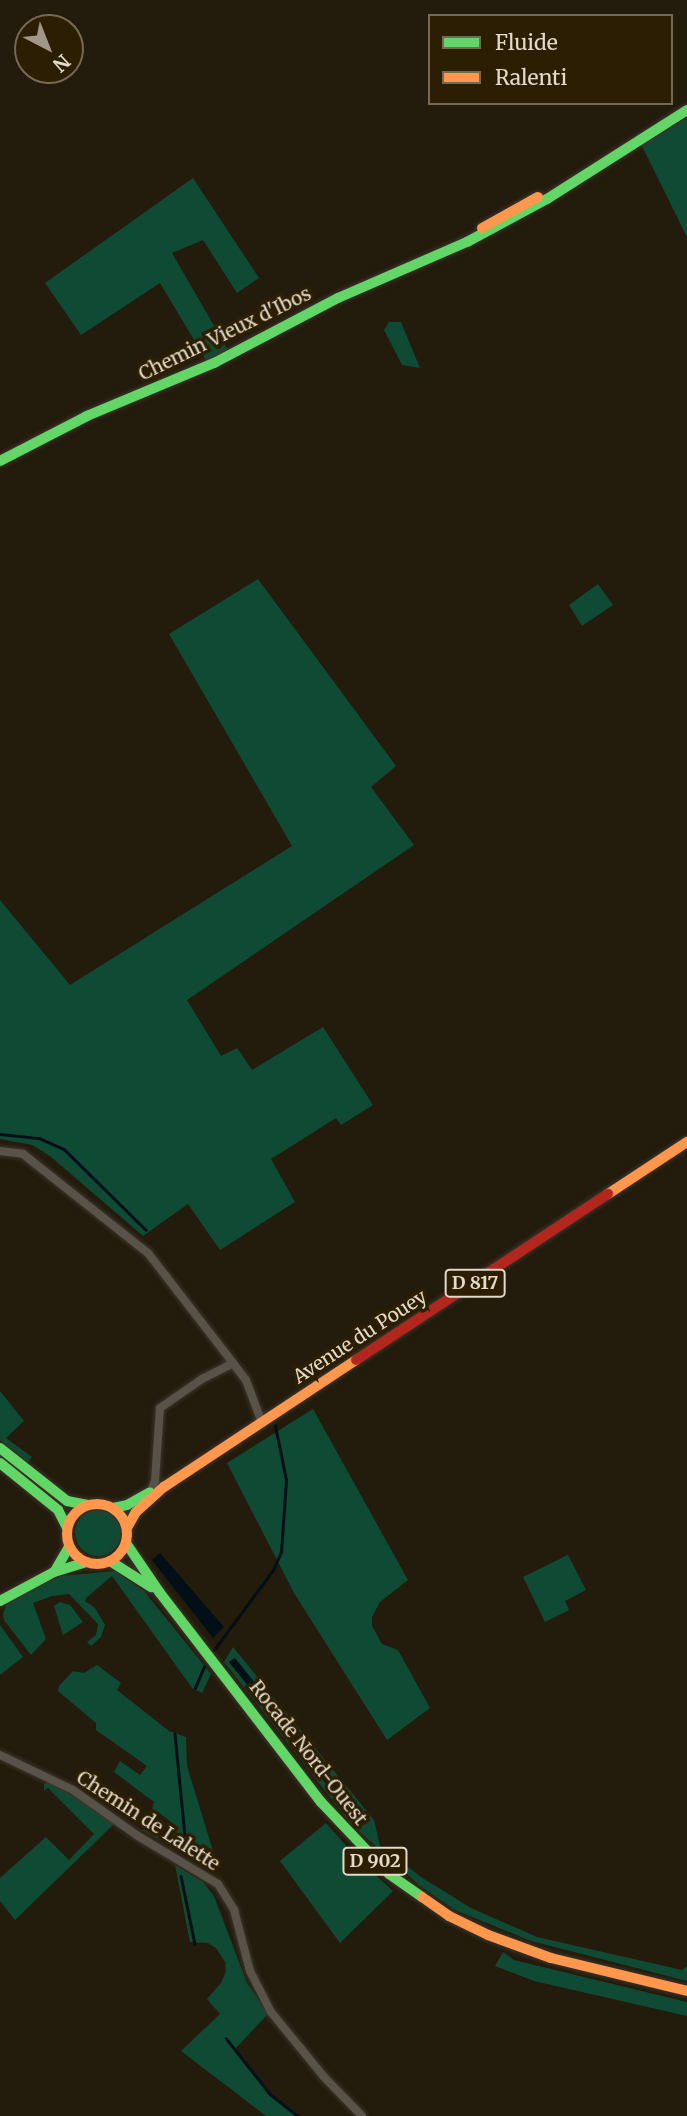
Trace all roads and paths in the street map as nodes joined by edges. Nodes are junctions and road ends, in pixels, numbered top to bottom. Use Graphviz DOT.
graph roads {
  1 [pos="687,110"];
  2 [pos="0,461"];
  3 [pos="687,1142"];
  4 [pos="0,1151"];
  5 [pos="233,1363"];
  6 [pos="262,1423"];
  7 [pos="0,1448"];
  8 [pos="0,1463"];
  9 [pos="164,1487"];
  10 [pos="150,1493"];
  11 [pos="88,1505"];
  12 [pos="113,1508"];
  13 [pos="67,1528"];
  14 [pos="127,1528"];
  15 [pos="126,1543"];
  16 [pos="69,1547"];
  17 [pos="110,1561"];
  18 [pos="86,1562"];
  19 [pos="54,1572"];
  20 [pos="160,1594"];
  21 [pos="0,1601"];
  22 [pos="0,1755"];
  23 [pos="687,1991"];
  24 [pos="362,2116"];
  1 -- 2 [label="main road, Chemin Vieux d'Ibos"];
  3 -- 6 [label="main road, Avenue du Pouey / D 817"];
  4 -- 5 [label="street"];
  5 -- 6 [label="street"];
  5 -- 10 [label="street"];
  6 -- 9 [label="main road, D 817"];
  7 -- 11 [label="main road"];
  8 -- 13 [label="main road"];
  9 -- 10 [label="main road, D 817"];
  9 -- 14 [label="main road, D 817"];
  10 -- 12 [label="main road, D 817"];
  11 -- 12 [label="main road"];
  11 -- 13 [label="main road"];
  12 -- 14 [label="main road"];
  13 -- 16 [label="main road"];
  14 -- 15 [label="main road"];
  15 -- 17 [label="main road"];
  15 -- 20 [label="main road, Rocade Nord-Ouest / D 902"];
  16 -- 18 [label="main road"];
  16 -- 19 [label="main road"];
  17 -- 18 [label="main road"];
  17 -- 20 [label="main road, Rocade Nord-Ouest / D 902"];
  18 -- 19 [label="main road"];
  19 -- 21 [label="main road"];
  20 -- 23 [label="main road, Rocade Nord-Ouest / D 902"];
  22 -- 24 [label="street, Chemin de Lalette"];
}
